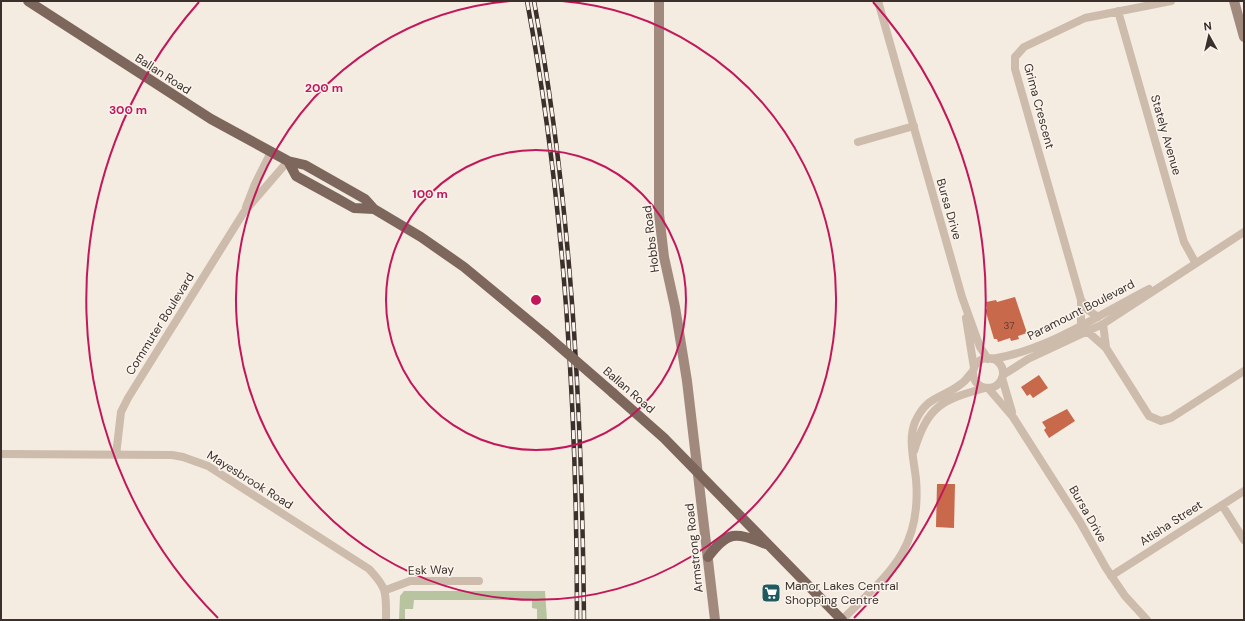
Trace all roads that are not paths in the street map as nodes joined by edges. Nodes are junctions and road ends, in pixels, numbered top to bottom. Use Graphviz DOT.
graph roads {
  1 [pos="28,1"];
  2 [pos="659,1"];
  3 [pos="878,1"];
  4 [pos="1171,1"];
  5 [pos="1234,1"];
  6 [pos="1118,11"];
  7 [pos="1244,37"];
  8 [pos="914,126"];
  9 [pos="858,142"];
  10 [pos="271,152"];
  11 [pos="288,162"];
  12 [pos="374,209"];
  13 [pos="244,212"];
  14 [pos="1244,232"];
  15 [pos="1195,262"];
  16 [pos="962,297"];
  17 [pos="1081,300"];
  18 [pos="1100,321"];
  19 [pos="1081,326"];
  20 [pos="1088,332"];
  21 [pos="1106,348"];
  22 [pos="990,359"];
  23 [pos="974,369"];
  24 [pos="1244,371"];
  25 [pos="1003,376"];
  26 [pos="987,388"];
  27 [pos="1013,417"];
  28 [pos="913,452"];
  29 [pos="1,454"];
  30 [pos="116,455"];
  31 [pos="698,472"];
  32 [pos="1244,491"];
  33 [pos="1222,505"];
  34 [pos="1244,540"];
  35 [pos="770,546"];
  36 [pos="708,557"];
  37 [pos="1111,576"];
  38 [pos="479,581"];
  39 [pos="386,590"];
  40 [pos="386,620"];
  41 [pos="715,620"];
  42 [pos="842,620"];
  43 [pos="1147,620"];
  1 -- 10 [label="main road, Ballan Road"];
  2 -- 31 [label="street, Hobbs Road"];
  3 -- 8 [label="street, Bursa Drive"];
  4 -- 6 [label="street, Grima Crescent"];
  5 -- 7 [label="street"];
  6 -- 15 [label="street, Stately Avenue"];
  6 -- 17 [label="street, Grima Crescent"];
  8 -- 9 [label="street"];
  8 -- 16 [label="street, Bursa Drive"];
  10 -- 11 [label="main road, Ballan Road"];
  10 -- 13 [label="street, Commuter Boulevard"];
  11 -- 12 [label="main road, Ballan Road"];
  11 -- 12 [label="main road, Ballan Road"];
  11 -- 13 [label="street, Commuter Boulevard"];
  12 -- 31 [label="main road, Ballan Road, bridge"];
  13 -- 30 [label="street, Commuter Boulevard"];
  14 -- 15 [label="street, Paramount Boulevard"];
  15 -- 18 [label="street, Paramount Boulevard"];
  16 -- 22 [label="street, Bursa Drive"];
  16 -- 23 [label="street, Bursa Drive"];
  17 -- 18 [label="street, Grima Crescent"];
  17 -- 19 [label="street, Grima Crescent"];
  18 -- 19 [label="street, Paramount Boulevard"];
  18 -- 20 [label="street, Paramount Boulevard"];
  18 -- 21 [label="street"];
  19 -- 22 [label="street, Paramount Boulevard"];
  20 -- 21 [label="street"];
  20 -- 25 [label="street, Paramount Boulevard"];
  21 -- 24 [label="street"];
  22 -- 23 [label="street"];
  22 -- 25 [label="street"];
  23 -- 26 [label="street"];
  23 -- 28 [label="street"];
  25 -- 26 [label="street"];
  25 -- 27 [label="street, Bursa Drive"];
  26 -- 27 [label="street, Bursa Drive"];
  26 -- 28 [label="street"];
  27 -- 37 [label="street, Bursa Drive"];
  28 -- 42 [label="street"];
  29 -- 30 [label="street, Mayesbrook Road"];
  30 -- 39 [label="street, Mayesbrook Road"];
  31 -- 35 [label="main road, Ballan Road"];
  31 -- 36 [label="street, Armstrong Road"];
  32 -- 33 [label="street, Atisha Street"];
  33 -- 34 [label="street"];
  33 -- 37 [label="street, Atisha Street"];
  35 -- 36 [label="main road"];
  35 -- 42 [label="main road, Ballan Road"];
  36 -- 41 [label="street, Armstrong Road"];
  37 -- 43 [label="street, Bursa Drive"];
  38 -- 39 [label="street, Esk Way"];
  39 -- 40 [label="street"];
}
